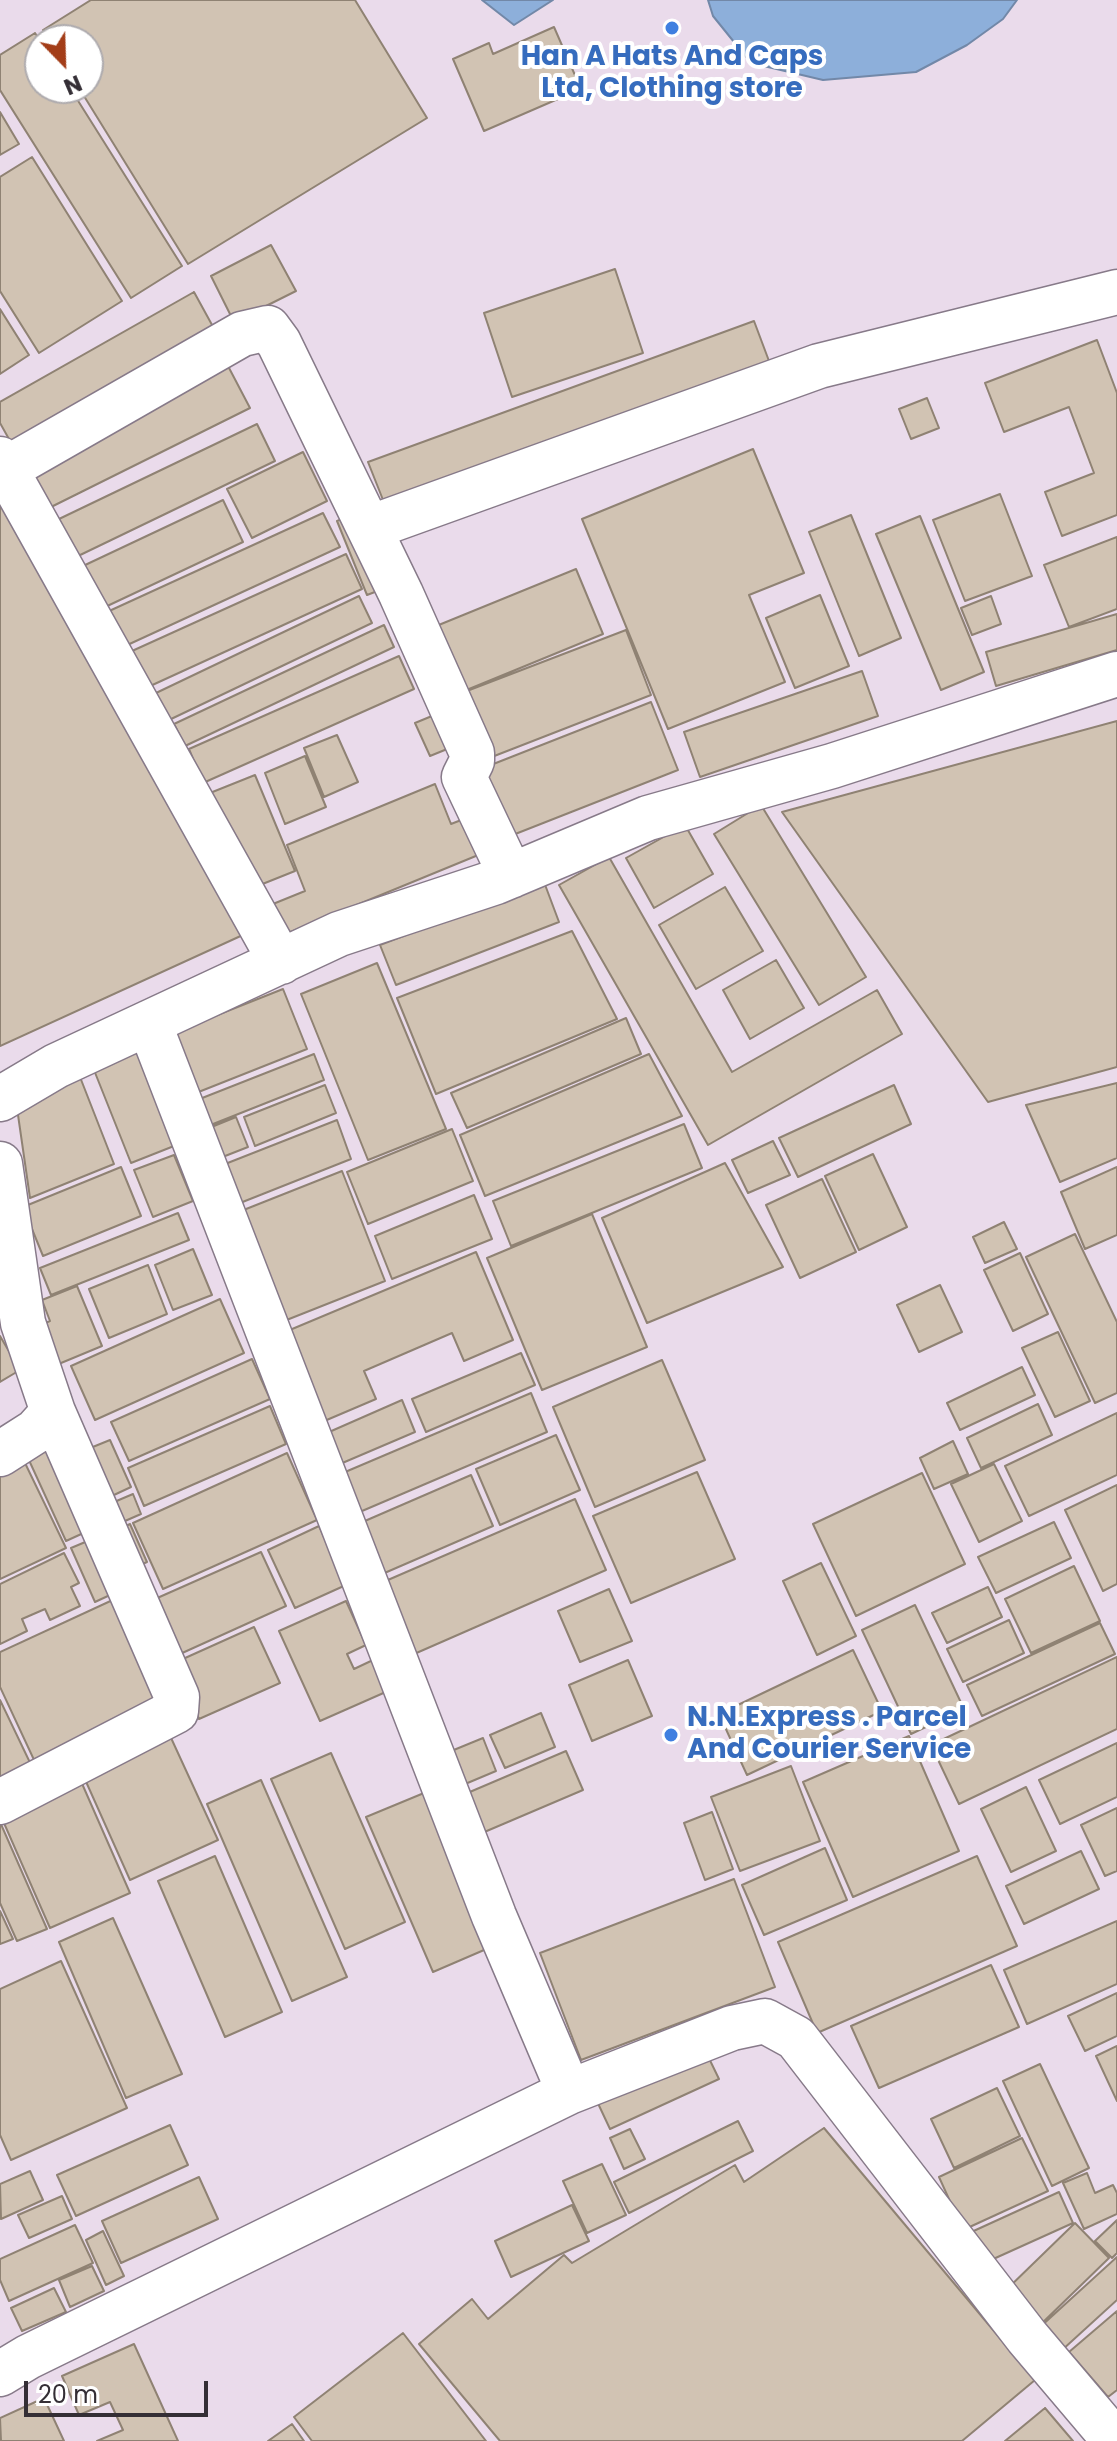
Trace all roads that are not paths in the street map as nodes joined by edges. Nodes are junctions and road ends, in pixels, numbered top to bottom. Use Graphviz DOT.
graph roads {
  1 [pos="1117,292"];
  2 [pos="3,464"];
  3 [pos="369,528"];
  4 [pos="1117,674"];
  5 [pos="511,876"];
  6 [pos="281,962"];
  7 [pos="149,1023"];
  8 [pos="0,1099"];
  9 [pos="0,1164"];
  10 [pos="53,1412"];
  11 [pos="0,1454"];
  12 [pos="0,1802"];
  13 [pos="569,2092"];
  14 [pos="0,2374"];
  15 [pos="1115,2441"];
  1 -- 3 [label="street"];
  2 -- 3 [label="street"];
  2 -- 6 [label="street"];
  3 -- 5 [label="street"];
  4 -- 5 [label="street"];
  5 -- 6 [label="street"];
  6 -- 7 [label="street"];
  7 -- 8 [label="street"];
  7 -- 13 [label="street"];
  9 -- 10 [label="street"];
  10 -- 11 [label="street"];
  10 -- 12 [label="street"];
  13 -- 14 [label="street"];
  13 -- 15 [label="street"];
}
